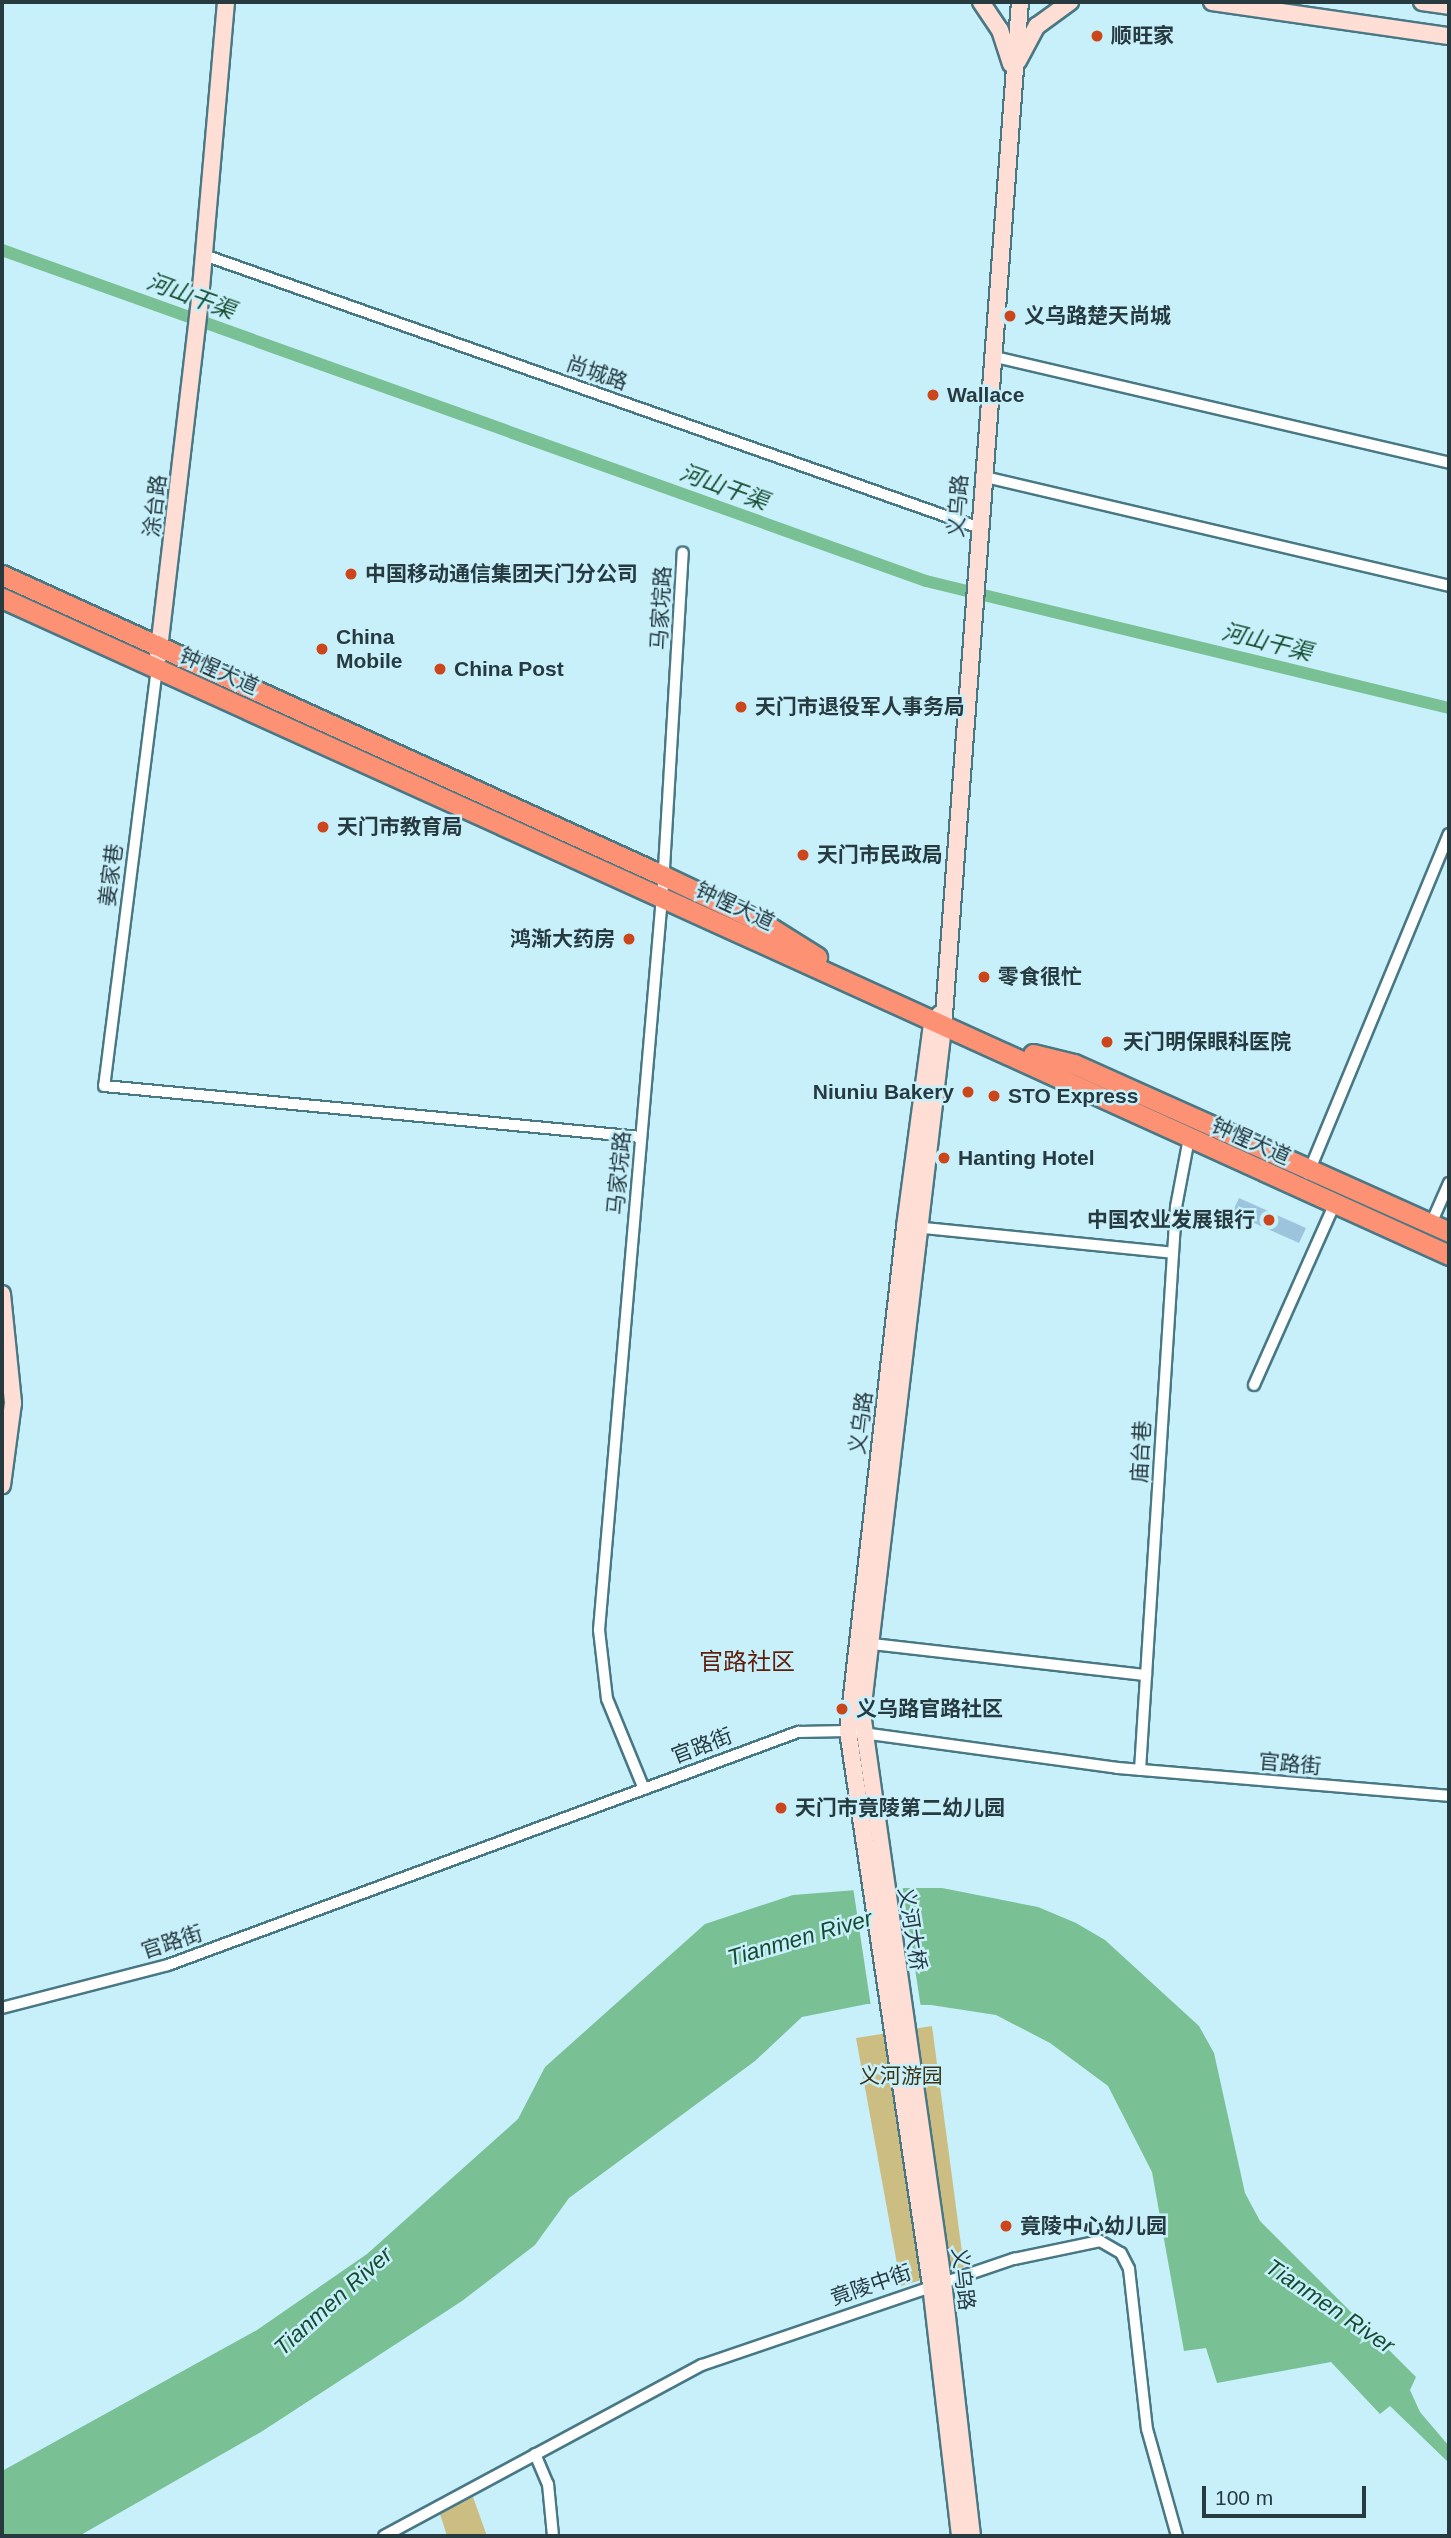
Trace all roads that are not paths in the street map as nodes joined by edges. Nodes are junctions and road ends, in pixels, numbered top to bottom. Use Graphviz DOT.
graph roads {
  1 [pos="226,2"];
  2 [pos="981,2"];
  3 [pos="1020,2"];
  4 [pos="1070,2"];
  5 [pos="1212,2"];
  6 [pos="1422,2"];
  7 [pos="1449,6"];
  8 [pos="1449,36"];
  9 [pos="1013,73"];
  10 [pos="204,255"];
  11 [pos="991,356"];
  12 [pos="1449,463"];
  13 [pos="981,475"];
  14 [pos="978,527"];
  15 [pos="683,553"];
  16 [pos="2,575"];
  17 [pos="2,585"];
  18 [pos="1449,586"];
  19 [pos="2,598"];
  20 [pos="2,608"];
  21 [pos="158,662"];
  22 [pos="493,814"];
  23 [pos="1449,834"];
  24 [pos="662,891"];
  25 [pos="938,1022"];
  26 [pos="1029,1060"];
  27 [pos="641,1137"];
  28 [pos="1188,1141"];
  29 [pos="1308,1173"];
  30 [pos="1449,1183"];
  31 [pos="1333,1207"];
  32 [pos="911,1227"];
  33 [pos="1429,1228"];
  34 [pos="1449,1232"];
  35 [pos="1449,1241"];
  36 [pos="1173,1253"];
  37 [pos="1449,1255"];
  38 [pos="1449,1265"];
  39 [pos="2,1294"];
  40 [pos="2,1324"];
  41 [pos="1254,1385"];
  42 [pos="2,1459"];
  43 [pos="2,1485"];
  44 [pos="863,1643"];
  45 [pos="1146,1675"];
  46 [pos="855,1732"];
  47 [pos="1140,1770"];
  48 [pos="644,1789"];
  49 [pos="1449,1796"];
  50 [pos="870,1838"];
  51 [pos="2,2008"];
  52 [pos="899,2028"];
  53 [pos="937,2283"];
  54 [pos="535,2454"];
  55 [pos="384,2536"];
  56 [pos="553,2536"];
  57 [pos="960,2536"];
  58 [pos="972,2536"];
  59 [pos="1177,2536"];
  1 -- 10 [label="main road"];
  2 -- 9 [label="main road"];
  3 -- 9 [label="main road, 义乌路"];
  4 -- 9 [label="main road"];
  5 -- 8 [label="main road"];
  6 -- 7 [label="main road"];
  9 -- 11 [label="main road, 义乌路"];
  10 -- 14 [label="street, 尚城路"];
  10 -- 21 [label="main road, 涂台路"];
  11 -- 12 [label="street"];
  11 -- 13 [label="main road, 义乌路"];
  13 -- 14 [label="main road, 义乌路"];
  13 -- 18 [label="street"];
  14 -- 25 [label="main road, 义乌路"];
  15 -- 24 [label="street, 马家垸路"];
  16 -- 21 [label="highway"];
  17 -- 21 [label="highway, 钟惺大道"];
  19 -- 21 [label="highway, 钟惺大道"];
  20 -- 21 [label="highway"];
  21 -- 22 [label="highway, 钟惺大道"];
  21 -- 22 [label="highway, 钟惺大道"];
  21 -- 27 [label="street, 姜家巷"];
  22 -- 24 [label="highway, 钟惺大道"];
  23 -- 29 [label="street"];
  24 -- 25 [label="highway, 钟惺大道"];
  24 -- 27 [label="street, 马家垸路"];
  25 -- 26 [label="highway, 钟惺大道"];
  25 -- 32 [label="main road, 义乌路"];
  26 -- 28 [label="highway, 钟惺大道"];
  26 -- 29 [label="highway, 钟惺大道"];
  27 -- 48 [label="street, 马家垸路"];
  28 -- 31 [label="highway, 钟惺大道"];
  28 -- 36 [label="street, 庙台巷"];
  29 -- 33 [label="highway, 钟惺大道"];
  30 -- 33 [label="street"];
  31 -- 37 [label="highway, 钟惺大道"];
  31 -- 38 [label="highway"];
  31 -- 41 [label="street"];
  32 -- 36 [label="street"];
  32 -- 44 [label="main road, 义乌路"];
  33 -- 34 [label="highway"];
  33 -- 35 [label="highway, 钟惺大道"];
  36 -- 45 [label="street, 庙台巷"];
  39 -- 43 [label="main road"];
  40 -- 42 [label="main road"];
  44 -- 45 [label="street"];
  44 -- 46 [label="main road, 义乌路"];
  45 -- 47 [label="street, 庙台巷"];
  46 -- 47 [label="street, 官路街"];
  46 -- 48 [label="street, 官路街"];
  46 -- 50 [label="main road, 义乌路"];
  47 -- 49 [label="street, 官路街"];
  48 -- 51 [label="street, 官路街"];
  50 -- 52 [label="main road, 义河大桥"];
  52 -- 53 [label="main road, 义乌路"];
  53 -- 54 [label="street, 竟陵中街"];
  53 -- 57 [label="main road, 义乌路"];
  53 -- 58 [label="main road, 义乌路"];
  53 -- 59 [label="street, 竟陵中街"];
  54 -- 55 [label="street, 竟陵中街"];
  54 -- 56 [label="street"];
}
